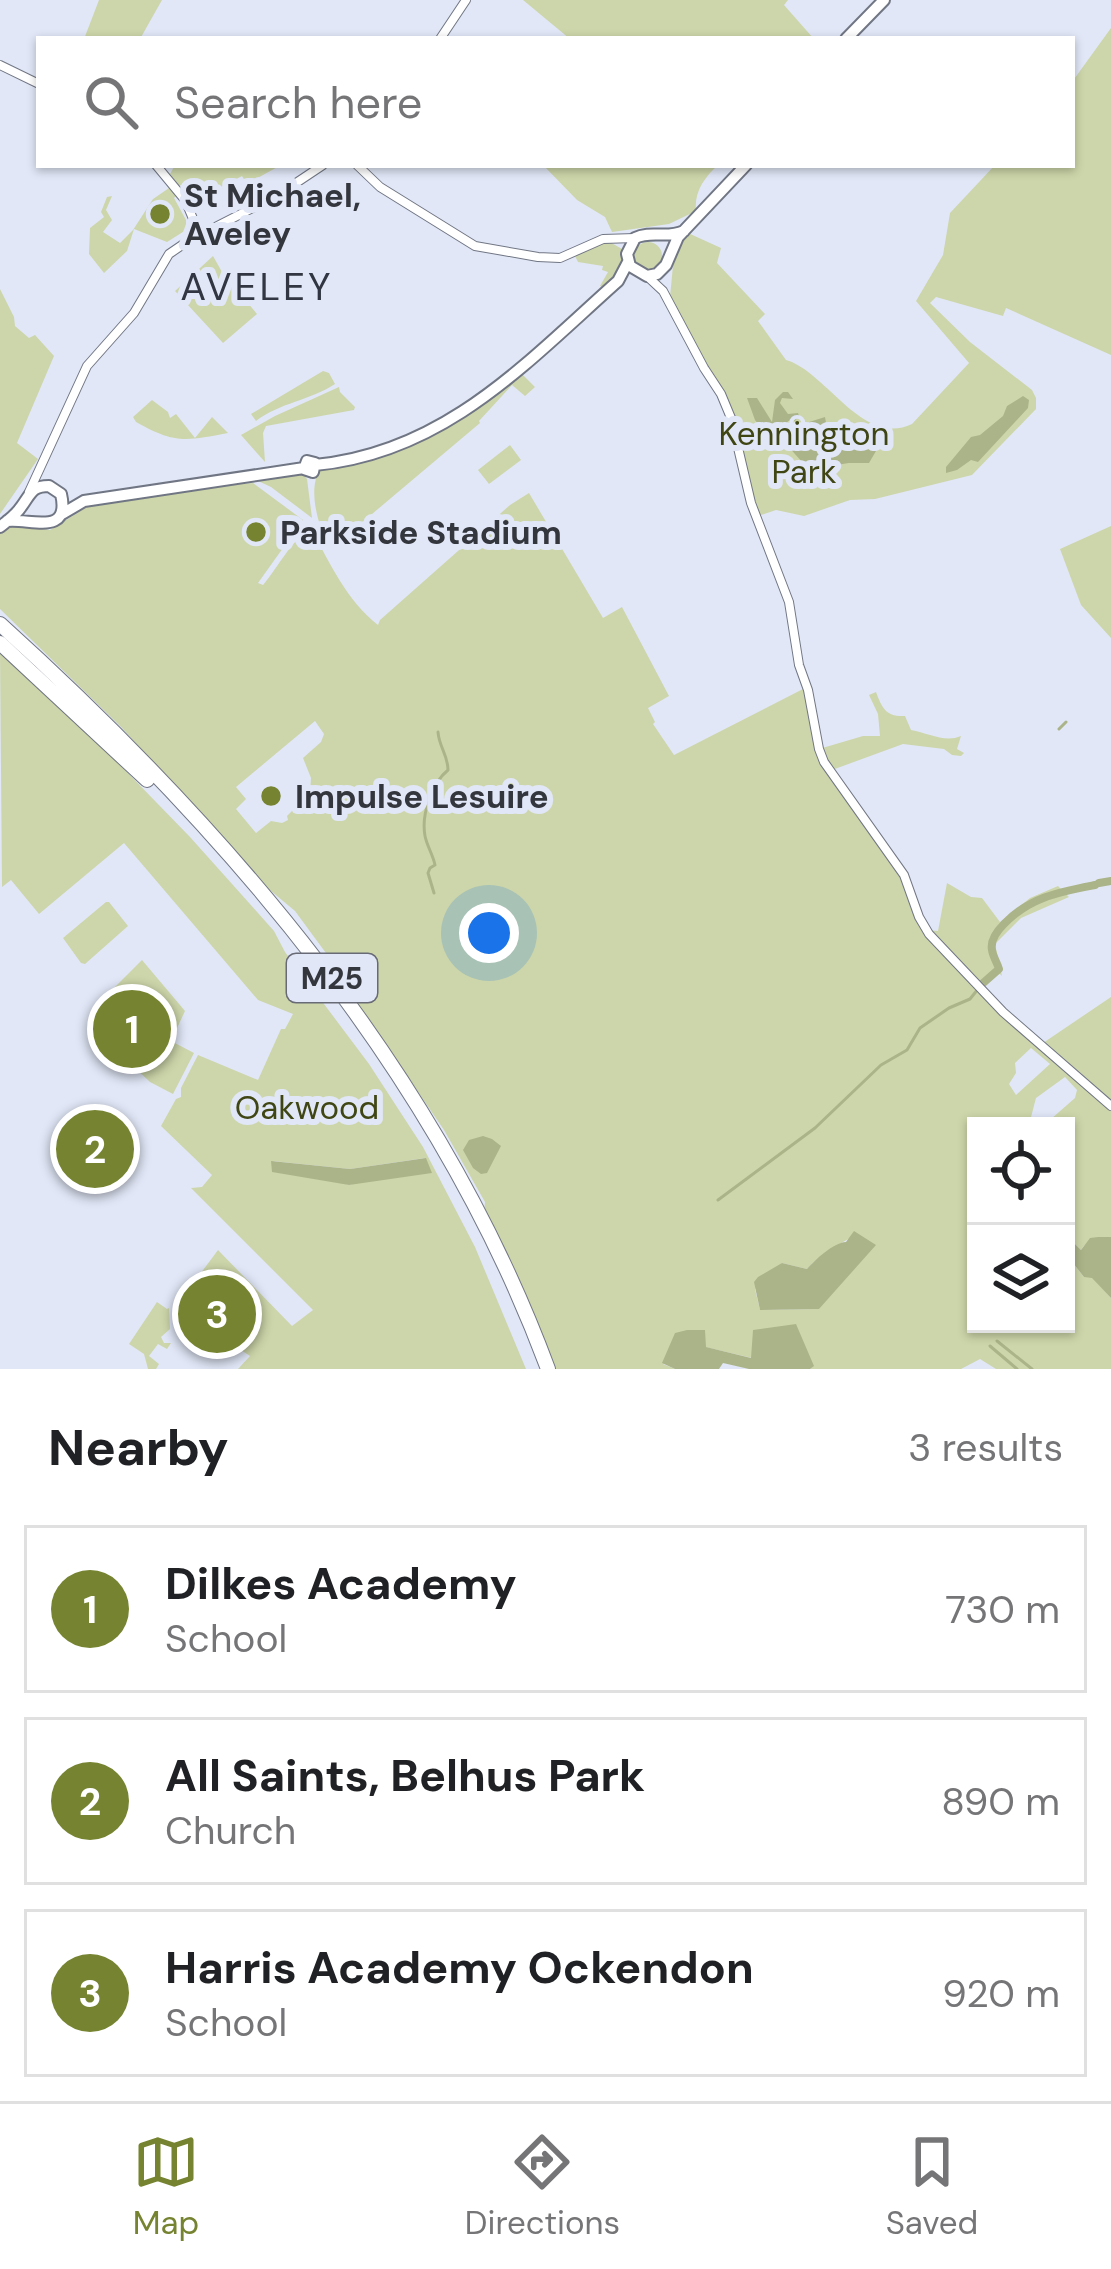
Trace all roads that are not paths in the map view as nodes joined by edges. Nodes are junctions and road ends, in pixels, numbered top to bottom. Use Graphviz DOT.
graph roads {
  1 [pos="466,0"];
  2 [pos="884,0"];
  3 [pos="442,36"];
  4 [pos="849,36"];
  5 [pos="0,65"];
  6 [pos="36,83"];
  7 [pos="158,168"];
  8 [pos="318,168"];
  9 [pos="360,168"];
  10 [pos="743,168"];
  11 [pos="684,231"];
  12 [pos="200,235"];
  13 [pos="656,236"];
  14 [pos="635,238"];
  15 [pos="618,239"];
  16 [pos="628,258"];
  17 [pos="668,261"];
  18 [pos="644,275"];
  19 [pos="618,281"];
  20 [pos="663,291"];
  21 [pos="39,470"];
  22 [pos="54,489"];
  23 [pos="27,496"];
  24 [pos="84,501"];
  25 [pos="62,514"];
  26 [pos="36,522"];
  27 [pos="3,524"];
  28 [pos="0,619"];
  29 [pos="0,639"];
  30 [pos="64,683"];
  31 [pos="1111,1106"];
  32 [pos="543,1369"];
  1 -- 3 [label="street"];
  2 -- 4 [label="main road"];
  5 -- 6 [label="street"];
  7 -- 12 [label="street"];
  8 -- 12 [label="street"];
  9 -- 15 [label="street"];
  10 -- 11 [label="main road"];
  11 -- 13 [label="main road"];
  11 -- 17 [label="main road"];
  12 -- 21 [label="street"];
  13 -- 14 [label="main road"];
  13 -- 17 [label="main road"];
  14 -- 15 [label="street"];
  14 -- 16 [label="main road"];
  15 -- 16 [label="street"];
  16 -- 18 [label="main road"];
  16 -- 19 [label="main road"];
  17 -- 18 [label="main road"];
  17 -- 20 [label="street"];
  18 -- 19 [label="main road"];
  18 -- 20 [label="street"];
  19 -- 24 [label="main road"];
  20 -- 31 [label="street"];
  21 -- 22 [label="street"];
  21 -- 23 [label="street"];
  22 -- 23 [label="main road"];
  22 -- 24 [label="main road"];
  22 -- 25 [label="main road"];
  23 -- 26 [label="main road"];
  23 -- 27 [label="main road"];
  24 -- 25 [label="main road"];
  25 -- 26 [label="main road"];
  26 -- 27 [label="main road"];
  28 -- 30 [label="highway, M25"];
  28 -- 30 [label="highway, M25"];
  29 -- 32 [label="highway, M25"];
  30 -- 32 [label="highway, M25"];
}
